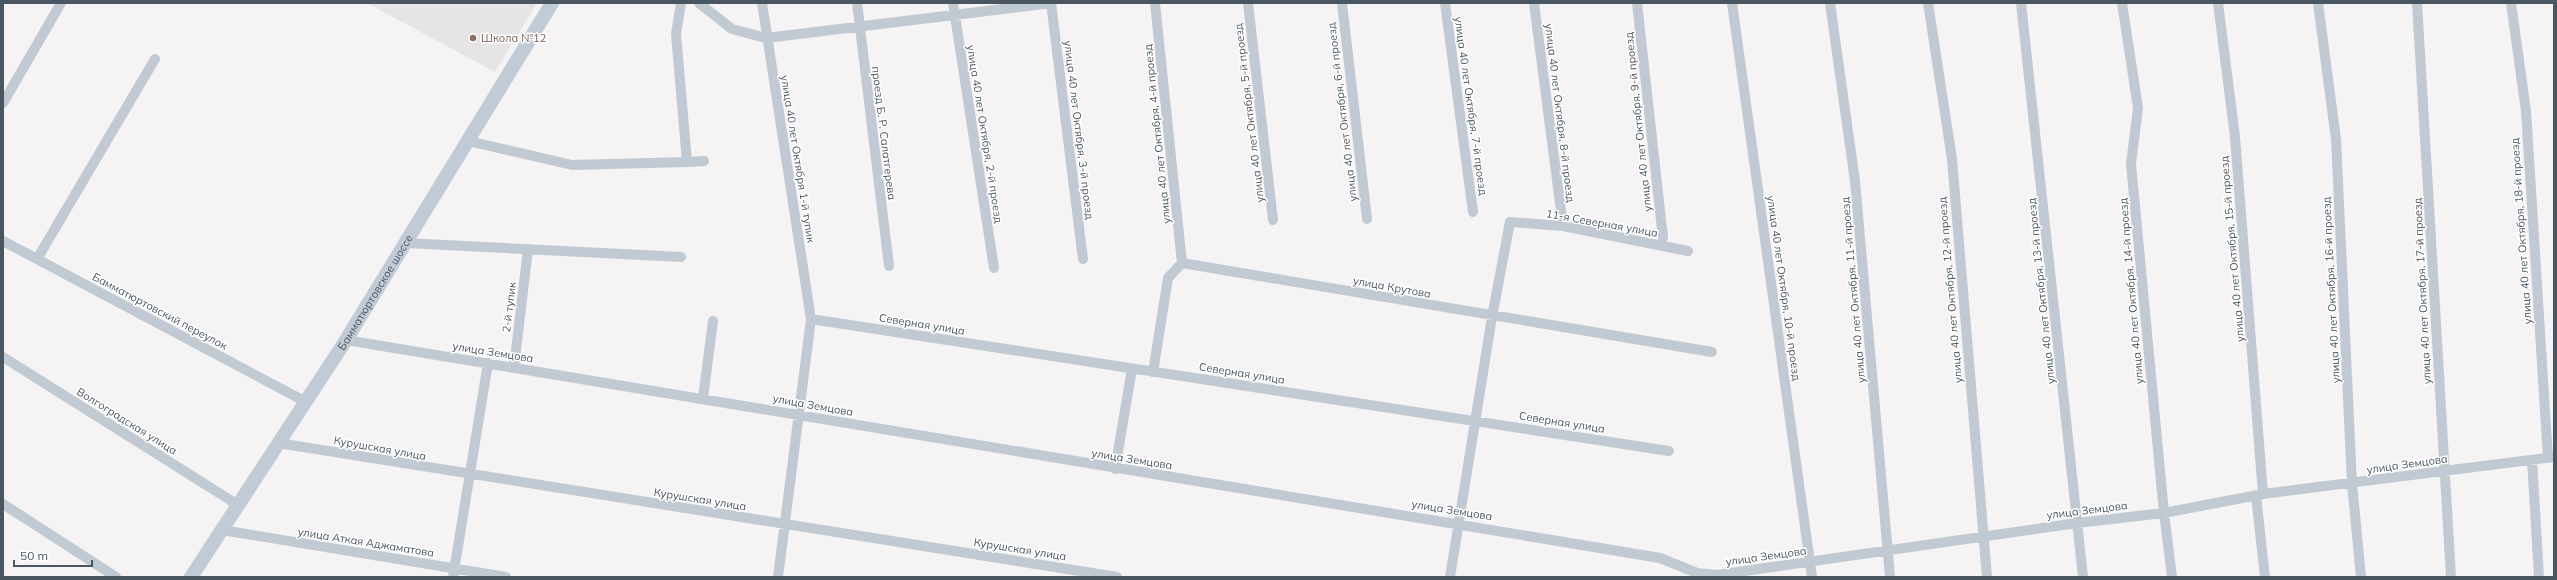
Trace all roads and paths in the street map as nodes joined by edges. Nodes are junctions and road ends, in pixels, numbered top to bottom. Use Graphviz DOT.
graph roads {
  1 [pos="61,3"];
  2 [pos="552,3"];
  3 [pos="681,3"];
  4 [pos="699,3"];
  5 [pos="762,3"];
  6 [pos="857,3"];
  7 [pos="953,3"];
  8 [pos="1051,3"];
  9 [pos="1155,3"];
  10 [pos="1248,3"];
  11 [pos="1342,3"];
  12 [pos="1445,3"];
  13 [pos="1534,3"];
  14 [pos="1637,3"];
  15 [pos="1732,3"];
  16 [pos="1830,3"];
  17 [pos="1928,3"];
  18 [pos="2021,3"];
  19 [pos="2122,3"];
  20 [pos="2218,3"];
  21 [pos="2318,3"];
  22 [pos="2417,3"];
  23 [pos="2511,3"];
  24 [pos="955,15"];
  25 [pos="859,27"];
  26 [pos="766,38"];
  27 [pos="155,59"];
  28 [pos="3,103"];
  29 [pos="468,141"];
  30 [pos="704,161"];
  31 [pos="687,162"];
  32 [pos="1473,212"];
  33 [pos="1367,219"];
  34 [pos="1273,220"];
  35 [pos="1563,226"];
  36 [pos="1663,238"];
  37 [pos="3,241"];
  38 [pos="405,244"];
  39 [pos="528,249"];
  40 [pos="1688,251"];
  41 [pos="681,257"];
  42 [pos="37,260"];
  43 [pos="1083,260"];
  44 [pos="1182,263"];
  45 [pos="889,266"];
  46 [pos="994,268"];
  47 [pos="1492,317"];
  48 [pos="811,319"];
  49 [pos="713,321"];
  50 [pos="346,340"];
  51 [pos="1712,352"];
  52 [pos="3,356"];
  53 [pos="488,363"];
  54 [pos="514,367"];
  55 [pos="1132,369"];
  56 [pos="1153,372"];
  57 [pos="703,398"];
  58 [pos="306,402"];
  59 [pos="799,414"];
  60 [pos="1476,422"];
  61 [pos="278,443"];
  62 [pos="1669,451"];
  63 [pos="2551,457"];
  64 [pos="2532,460"];
  65 [pos="1115,469"];
  66 [pos="2446,470"];
  67 [pos="468,475"];
  68 [pos="2352,484"];
  69 [pos="2260,495"];
  70 [pos="3,504"];
  71 [pos="238,505"];
  72 [pos="2164,513"];
  73 [pos="1458,523"];
  74 [pos="2077,523"];
  75 [pos="784,524"];
  76 [pos="222,530"];
  77 [pos="1982,536"];
  78 [pos="1887,551"];
  79 [pos="1811,562"];
  80 [pos="454,573"];
  81 [pos="1717,576"];
  82 [pos="116,577"];
  83 [pos="191,577"];
  84 [pos="506,577"];
  85 [pos="778,577"];
  86 [pos="1117,577"];
  87 [pos="1450,577"];
  88 [pos="1812,577"];
  89 [pos="1890,577"];
  90 [pos="1987,577"];
  91 [pos="2083,577"];
  92 [pos="2172,577"];
  93 [pos="2265,577"];
  94 [pos="2361,577"];
  95 [pos="2451,577"];
  96 [pos="2539,577"];
  1 -- 28 [label="street"];
  2 -- 29 [label="street, Бамматюртовское шоссе"];
  3 -- 31 [label="street"];
  4 -- 26 [label="street"];
  5 -- 26 [label="street, улица 40 лет Октября 1-й тупик"];
  6 -- 25 [label="street, проезд Б. Р. Салатгерева"];
  7 -- 24 [label="street, улица 40 лет Октября, 2-й проезд"];
  8 -- 24 [label="street"];
  8 -- 43 [label="street, улица 40 лет Октября, 3-й проезд"];
  9 -- 44 [label="street, улица 40 лет Октября, 4-й проезд"];
  10 -- 34 [label="street, улица 40 лет Октября, 5-й проезд"];
  11 -- 33 [label="street, улица 40 лет Октября, 6-й проезд"];
  12 -- 32 [label="street, улица 40 лет Октября, 7-й проезд"];
  13 -- 35 [label="street, улица 40 лет Октября, 8-й проезд"];
  14 -- 36 [label="street, улица 40 лет Октября, 9-й проезд"];
  15 -- 79 [label="street, улица 40 лет Октября, 10-й проезд"];
  16 -- 78 [label="street, улица 40 лет Октября, 11-й проезд"];
  17 -- 77 [label="street, улица 40 лет Октября, 12-й проезд"];
  18 -- 74 [label="street, улица 40 лет Октября, 13-й проезд"];
  19 -- 72 [label="street, улица 40 лет Октября, 14-й проезд"];
  20 -- 69 [label="street, улица 40 лет Октября, 15-й проезд"];
  21 -- 68 [label="street, улица 40 лет Октября, 16-й проезд"];
  22 -- 66 [label="street, улица 40 лет Октября, 17-й проезд"];
  23 -- 63 [label="street, улица 40 лет Октября, 18-й проезд"];
  24 -- 25 [label="street"];
  24 -- 46 [label="street, улица 40 лет Октября, 2-й проезд"];
  25 -- 26 [label="street"];
  25 -- 45 [label="street, проезд Б. Р. Салатгерева"];
  26 -- 48 [label="street, улица 40 лет Октября 1-й тупик"];
  27 -- 42 [label="street"];
  29 -- 31 [label="street"];
  29 -- 38 [label="street, Бамматюртовское шоссе"];
  30 -- 31 [label="street"];
  35 -- 40 [label="street, 11-я Северная улица"];
  35 -- 47 [label="street, 11-я Северная улица"];
  37 -- 42 [label="street, Бамматюртовский переулок"];
  38 -- 39 [label="street"];
  38 -- 50 [label="street, Бамматюртовское шоссе"];
  39 -- 41 [label="street"];
  39 -- 54 [label="street, 2-й тупик"];
  42 -- 58 [label="street, Бамматюртовский переулок"];
  44 -- 47 [label="street, улица Крутова"];
  44 -- 56 [label="street"];
  47 -- 51 [label="street, улица Крутова"];
  47 -- 60 [label="street"];
  48 -- 55 [label="street, Северная улица"];
  48 -- 59 [label="street, улица 40 лет Октября 1-й тупик"];
  49 -- 57 [label="street"];
  50 -- 53 [label="street, улица Земцова"];
  50 -- 58 [label="street, Бамматюртовское шоссе"];
  52 -- 71 [label="street, Волгоградская улица"];
  53 -- 54 [label="street, улица Земцова"];
  53 -- 67 [label="street"];
  54 -- 57 [label="street, улица Земцова"];
  55 -- 56 [label="street, Северная улица"];
  55 -- 65 [label="street"];
  56 -- 60 [label="street, Северная улица"];
  57 -- 59 [label="street, улица Земцова"];
  58 -- 61 [label="street, Бамматюртовское шоссе"];
  59 -- 65 [label="street, улица Земцова"];
  59 -- 75 [label="street, улица 40 лет Октября 1-й тупик"];
  60 -- 62 [label="street, Северная улица"];
  60 -- 73 [label="street"];
  61 -- 67 [label="street, Курушская улица"];
  61 -- 71 [label="street, Бамматюртовское шоссе"];
  63 -- 64 [label="street, улица Земцова"];
  64 -- 66 [label="street, улица Земцова"];
  64 -- 96 [label="street"];
  65 -- 73 [label="street, улица Земцова"];
  66 -- 68 [label="street, улица Земцова"];
  66 -- 95 [label="street, улица 40 лет Октября, 17-й проезд"];
  67 -- 75 [label="street, Курушская улица"];
  67 -- 80 [label="street"];
  68 -- 69 [label="street, улица Земцова"];
  68 -- 94 [label="street, улица 40 лет Октября, 16-й проезд"];
  69 -- 72 [label="street, улица Земцова"];
  69 -- 93 [label="street, улица 40 лет Октября, 15-й проезд"];
  70 -- 82 [label="street"];
  71 -- 76 [label="street, Бамматюртовское шоссе"];
  72 -- 74 [label="street, улица Земцова"];
  72 -- 92 [label="street, улица 40 лет Октября, 14-й проезд"];
  73 -- 81 [label="street, улица Земцова"];
  73 -- 87 [label="street"];
  74 -- 77 [label="street, улица Земцова"];
  74 -- 91 [label="street, улица 40 лет Октября, 13-й проезд"];
  75 -- 85 [label="street, улица 40 лет Октября 1-й тупик"];
  75 -- 86 [label="street, Курушская улица"];
  76 -- 80 [label="street, улица Аткая Аджаматова"];
  76 -- 83 [label="street, Бамматюртовское шоссе"];
  77 -- 78 [label="street, улица Земцова"];
  77 -- 90 [label="street, улица 40 лет Октября, 12-й проезд"];
  78 -- 79 [label="street, улица Земцова"];
  78 -- 89 [label="street, улица 40 лет Октября, 11-й проезд"];
  79 -- 81 [label="street, улица Земцова"];
  79 -- 88 [label="street, улица 40 лет Октября, 10-й проезд"];
  80 -- 84 [label="street, улица Аткая Аджаматова"];
}
